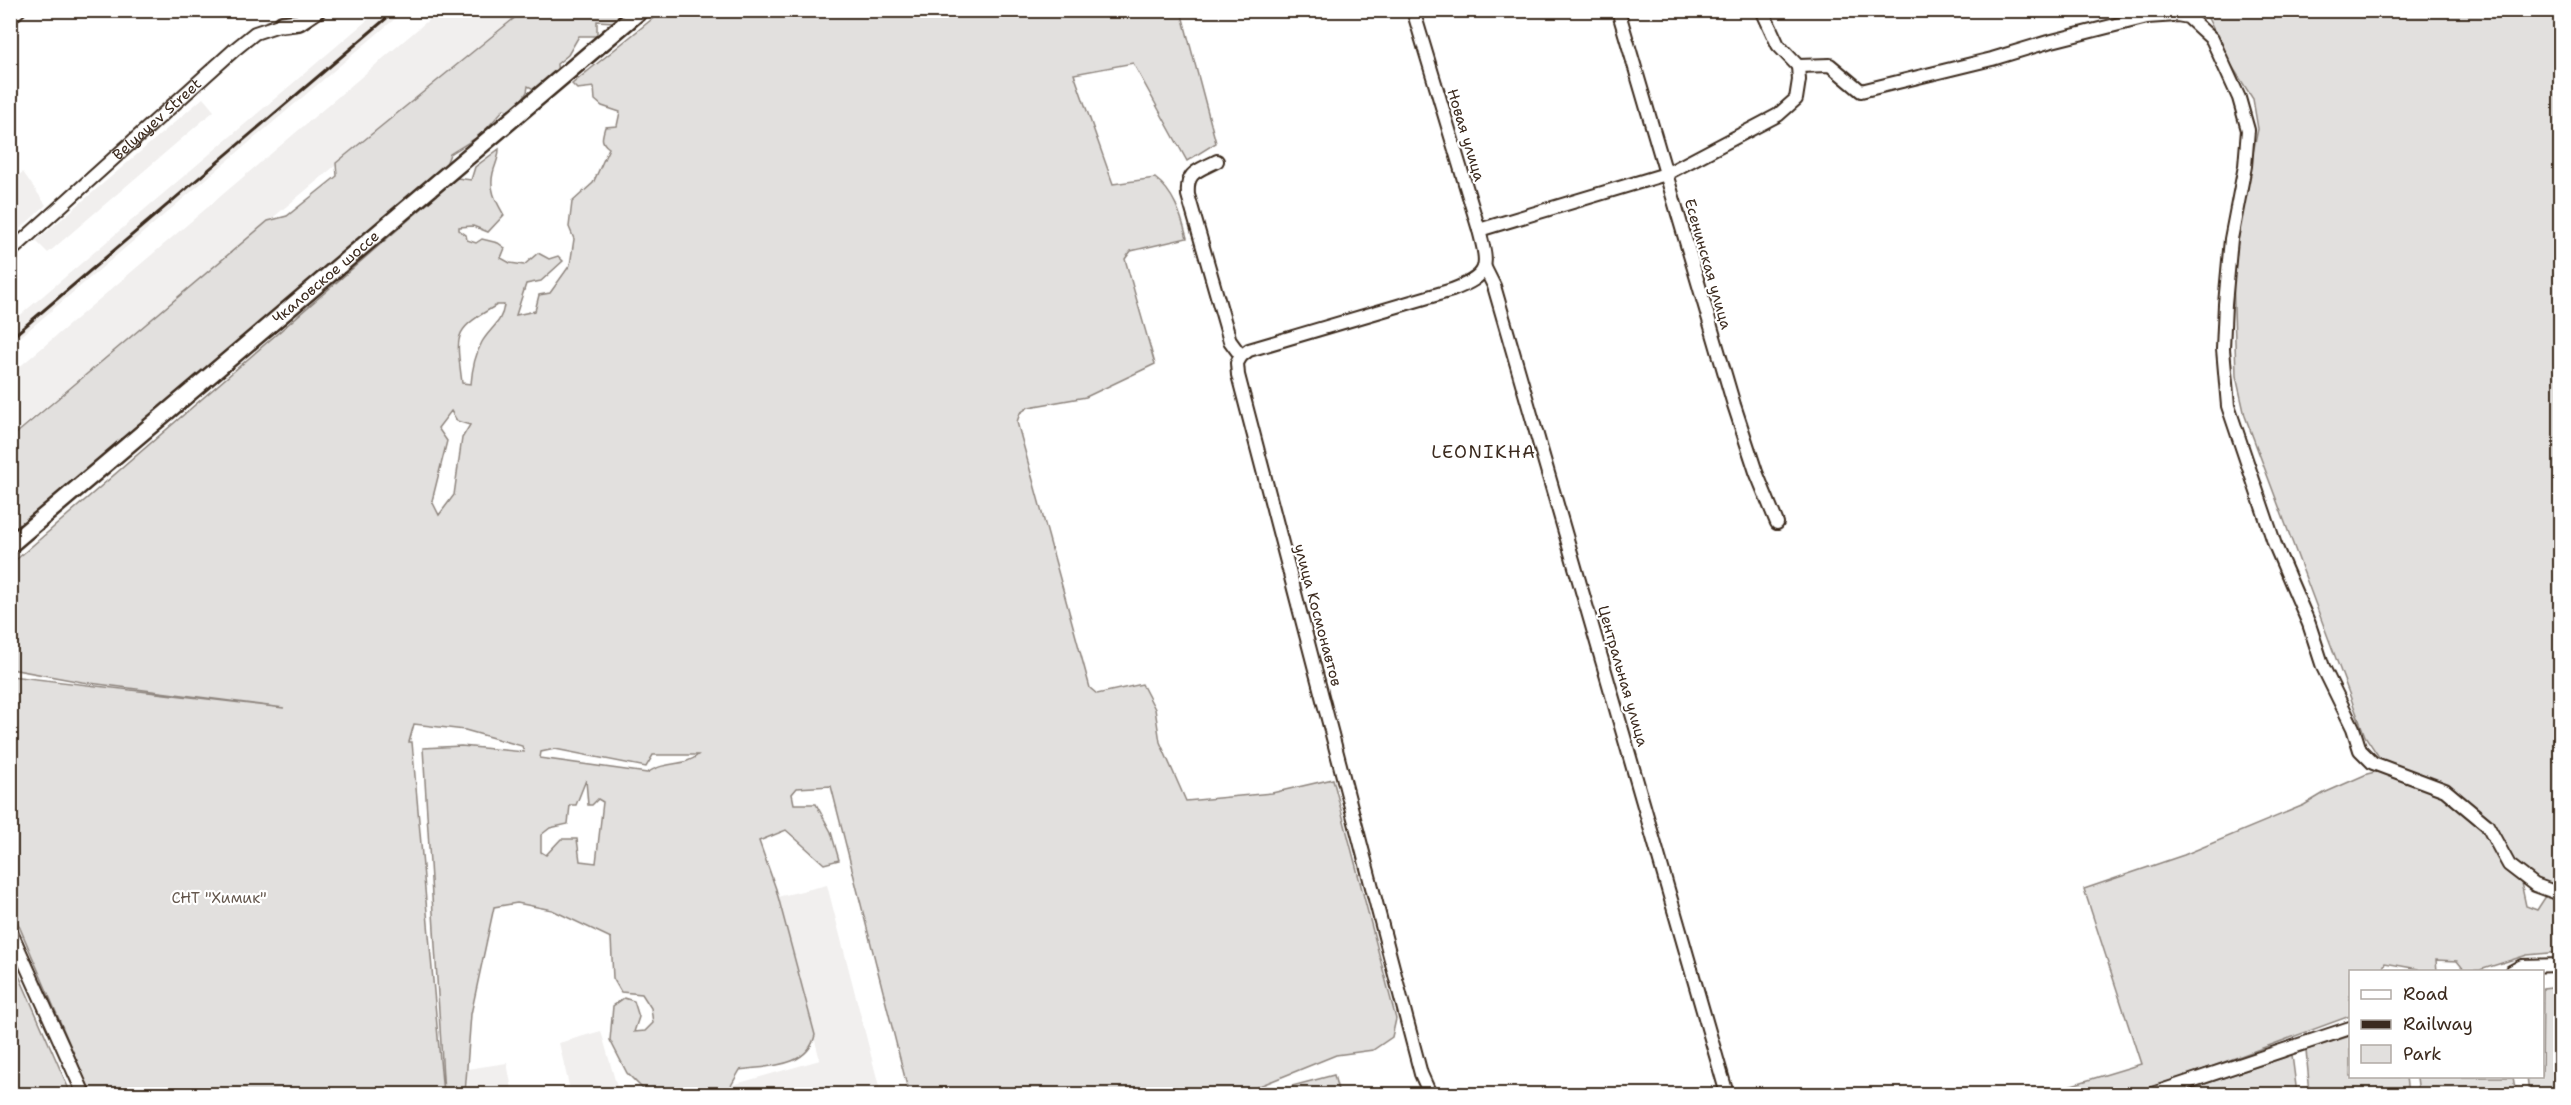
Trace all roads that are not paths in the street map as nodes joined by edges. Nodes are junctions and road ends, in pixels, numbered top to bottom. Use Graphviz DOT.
graph roads {
  1 [pos="19,10"];
  2 [pos="317,10"];
  3 [pos="641,10"];
  4 [pos="1413,10"];
  5 [pos="1618,10"];
  6 [pos="1762,10"];
  7 [pos="10,18"];
  8 [pos="282,24"];
  9 [pos="1798,66"];
  10 [pos="1217,161"];
  11 [pos="1666,174"];
  12 [pos="1479,230"];
  13 [pos="10,252"];
  14 [pos="1485,268"];
  15 [pos="1241,356"];
  16 [pos="1777,523"];
  17 [pos="10,545"];
  18 [pos="2560,894"];
  19 [pos="10,930"];
  20 [pos="2560,965"];
  21 [pos="2515,970"];
  22 [pos="2349,1028"];
  23 [pos="84,1095"];
  24 [pos="1430,1095"];
  25 [pos="1727,1095"];
  26 [pos="2152,1095"];
  1 -- 7 [label="street"];
  2 -- 8 [label="street, Belyayev Street"];
  3 -- 17 [label="street, Чкаловское шоссе"];
  4 -- 12 [label="street, Новая улица"];
  5 -- 11 [label="street, Есенинская улица"];
  6 -- 9 [label="street"];
  8 -- 13 [label="street, Belyayev Street"];
  9 -- 11 [label="street"];
  9 -- 18 [label="street"];
  10 -- 15 [label="street, улица Космонавтов"];
  11 -- 12 [label="street"];
  11 -- 16 [label="street, Есенинская улица"];
  12 -- 14 [label="street, Новая улица"];
  14 -- 15 [label="street"];
  14 -- 25 [label="street, Центральная улица"];
  15 -- 24 [label="street, улица Космонавтов"];
  19 -- 23 [label="street"];
  20 -- 21 [label="street"];
  22 -- 26 [label="street"];
}
